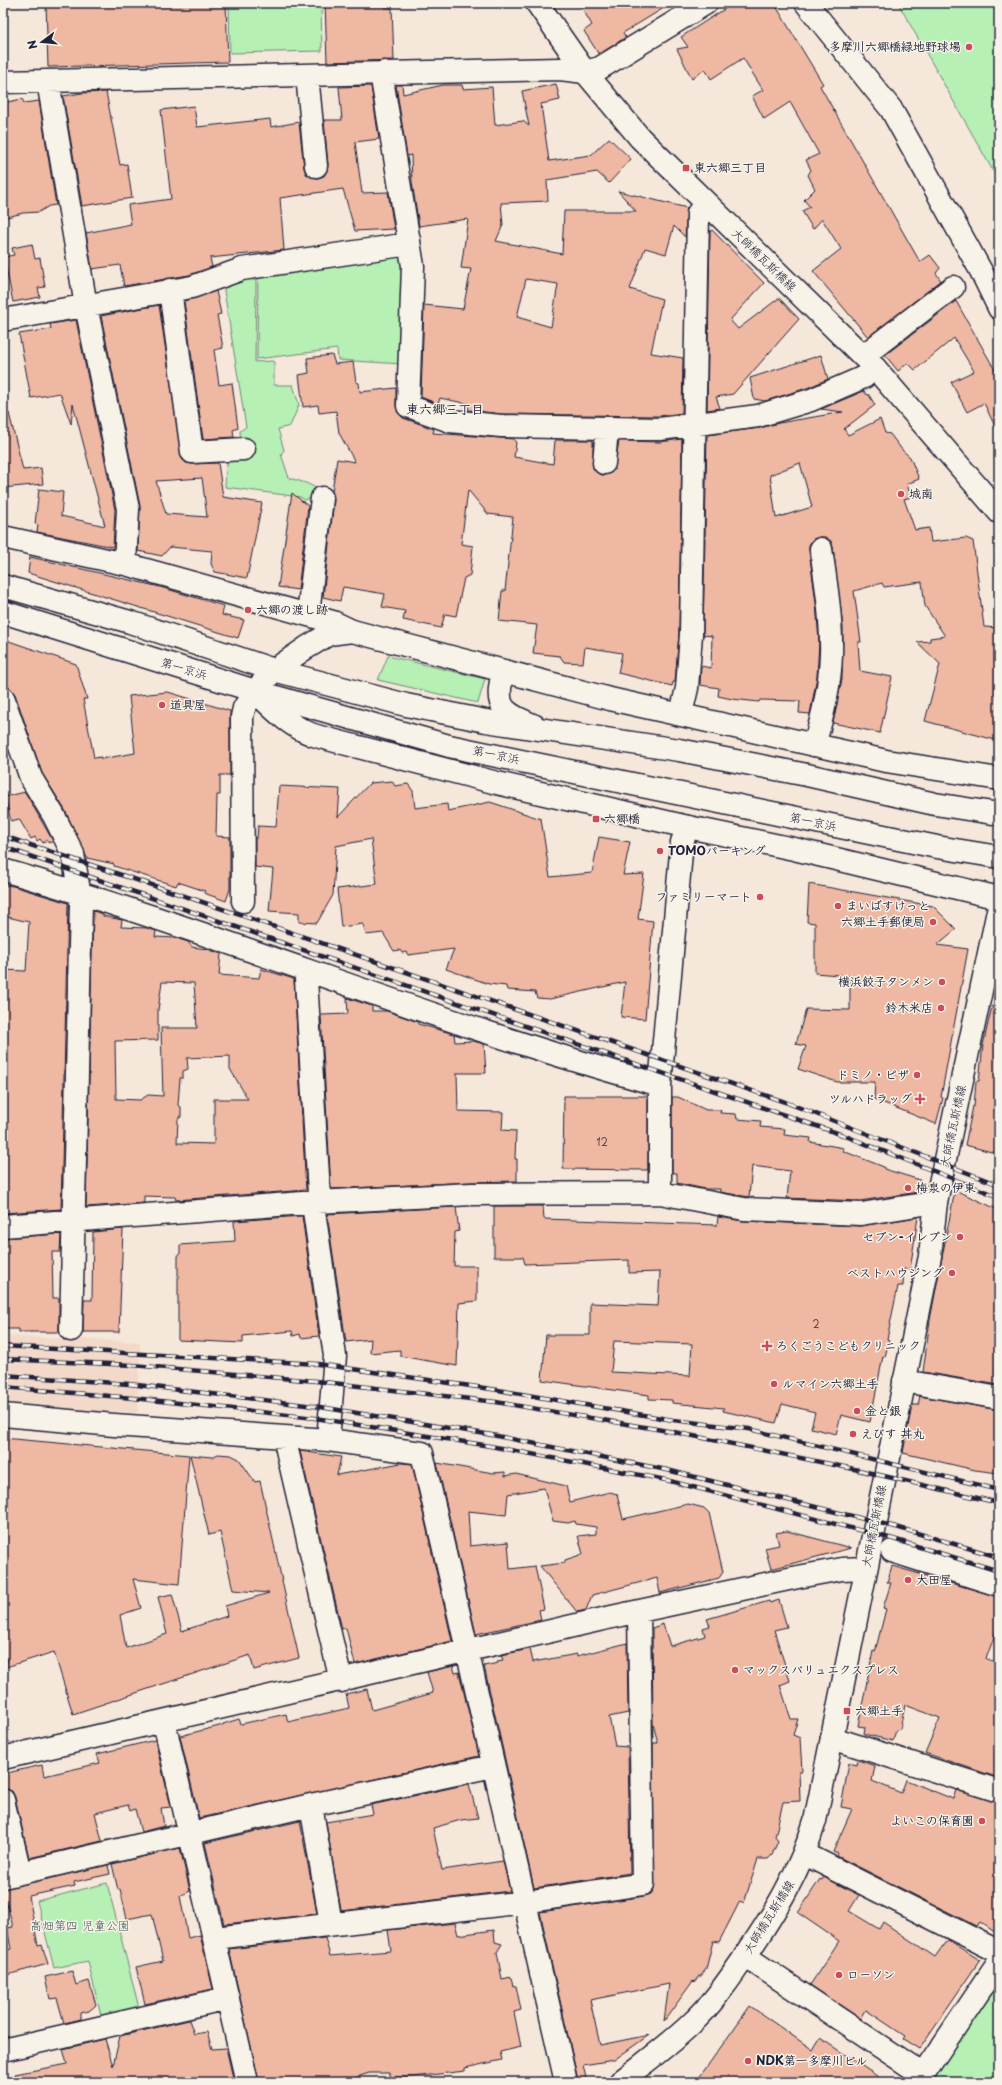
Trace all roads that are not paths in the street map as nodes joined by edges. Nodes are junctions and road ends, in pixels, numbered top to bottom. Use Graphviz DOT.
graph roads {
  1 [pos="537,3"];
  2 [pos="706,3"];
  3 [pos="806,3"];
  4 [pos="384,72"];
  5 [pos="585,72"];
  6 [pos="306,75"];
  7 [pos="48,81"];
  8 [pos="3,82"];
  9 [pos="316,166"];
  10 [pos="706,204"];
  11 [pos="409,240"];
  12 [pos="953,287"];
  13 [pos="170,290"];
  14 [pos="86,306"];
  15 [pos="999,308"];
  16 [pos="3,320"];
  17 [pos="869,362"];
  18 [pos="694,424"];
  19 [pos="607,429"];
  20 [pos="244,449"];
  21 [pos="604,463"];
  22 [pos="322,498"];
  23 [pos="999,512"];
  24 [pos="3,537"];
  25 [pos="821,549"];
  26 [pos="125,564"];
  27 [pos="3,586"];
  28 [pos="3,612"];
  29 [pos="308,614"];
  30 [pos="352,631"];
  31 [pos="274,670"];
  32 [pos="503,672"];
  33 [pos="255,691"];
  34 [pos="3,698"];
  35 [pos="681,714"];
  36 [pos="546,730"];
  37 [pos="814,745"];
  38 [pos="999,779"];
  39 [pos="999,814"];
  40 [pos="688,827"];
  41 [pos="999,857"];
  42 [pos="3,870"];
  43 [pos="80,892"];
  44 [pos="999,898"];
  45 [pos="243,901"];
  46 [pos="999,906"];
  47 [pos="308,972"];
  48 [pos="660,1085"];
  49 [pos="660,1193"];
  50 [pos="316,1202"];
  51 [pos="936,1202"];
  52 [pos="74,1220"];
  53 [pos="3,1226"];
  54 [pos="71,1330"];
  55 [pos="904,1381"];
  56 [pos="999,1398"];
  57 [pos="3,1415"];
  58 [pos="284,1437"];
  59 [pos="328,1440"];
  60 [pos="892,1552"];
  61 [pos="866,1568"];
  62 [pos="999,1585"];
  63 [pos="639,1612"];
  64 [pos="467,1652"];
  65 [pos="341,1681"];
  66 [pos="164,1722"];
  67 [pos="832,1738"];
  68 [pos="3,1758"];
  69 [pos="493,1766"];
  70 [pos="999,1791"];
  71 [pos="3,1800"];
  72 [pos="311,1805"];
  73 [pos="190,1834"];
  74 [pos="804,1854"];
  75 [pos="12,1875"];
  76 [pos="524,1902"];
  77 [pos="331,1924"];
  78 [pos="215,1938"];
  79 [pos="999,1952"];
  80 [pos="745,1956"];
  81 [pos="999,1962"];
  82 [pos="228,1998"];
  83 [pos="3,2050"];
  84 [pos="920,2078"];
  85 [pos="247,2082"];
  86 [pos="566,2082"];
  87 [pos="620,2082"];
  1 -- 5 [label="main road, 大師橋瓦斯橋線"];
  2 -- 5 [label="main road"];
  3 -- 15 [label="main road"];
  4 -- 5 [label="main road"];
  4 -- 6 [label="main road"];
  4 -- 11 [label="main road"];
  5 -- 10 [label="main road, 大師橋瓦斯橋線"];
  6 -- 7 [label="main road"];
  6 -- 9 [label="main road"];
  7 -- 8 [label="main road"];
  7 -- 14 [label="main road"];
  10 -- 17 [label="main road, 大師橋瓦斯橋線"];
  10 -- 18 [label="main road"];
  11 -- 13 [label="main road"];
  11 -- 19 [label="main road"];
  12 -- 17 [label="main road"];
  13 -- 14 [label="main road"];
  13 -- 20 [label="main road"];
  14 -- 16 [label="main road"];
  14 -- 26 [label="main road"];
  17 -- 18 [label="main road"];
  17 -- 23 [label="main road, 大師橋瓦斯橋線"];
  18 -- 19 [label="main road"];
  18 -- 35 [label="main road"];
  19 -- 21 [label="main road"];
  22 -- 29 [label="main road"];
  24 -- 26 [label="main road"];
  25 -- 37 [label="main road"];
  26 -- 29 [label="main road"];
  27 -- 31 [label="main road"];
  28 -- 33 [label="main road, 第一京浜"];
  29 -- 30 [label="main road"];
  30 -- 31 [label="main road"];
  30 -- 32 [label="main road"];
  31 -- 33 [label="main road"];
  31 -- 36 [label="main road"];
  32 -- 35 [label="main road"];
  32 -- 36 [label="main road"];
  33 -- 40 [label="main road"];
  33 -- 41 [label="main road, 第一京浜"];
  33 -- 45 [label="main road"];
  34 -- 43 [label="main road"];
  35 -- 37 [label="main road"];
  36 -- 39 [label="main road"];
  37 -- 38 [label="main road"];
  40 -- 44 [label="main road"];
  40 -- 48 [label="main road"];
  42 -- 43 [label="main road"];
  43 -- 47 [label="main road"];
  43 -- 52 [label="main road"];
  46 -- 51 [label="main road, 大師橋瓦斯橋線"];
  47 -- 48 [label="main road"];
  47 -- 50 [label="main road"];
  48 -- 49 [label="main road"];
  49 -- 50 [label="main road"];
  49 -- 51 [label="main road"];
  50 -- 52 [label="main road"];
  50 -- 59 [label="main road"];
  51 -- 55 [label="main road, 大師橋瓦斯橋線"];
  52 -- 53 [label="main road"];
  52 -- 54 [label="main road"];
  55 -- 56 [label="main road"];
  55 -- 61 [label="main road, 大師橋瓦斯橋線"];
  57 -- 58 [label="main road"];
  58 -- 59 [label="main road"];
  58 -- 65 [label="main road"];
  59 -- 64 [label="main road"];
  60 -- 62 [label="main road"];
  61 -- 63 [label="main road"];
  61 -- 67 [label="main road, 大師橋瓦斯橋線"];
  63 -- 64 [label="main road"];
  63 -- 76 [label="main road"];
  64 -- 65 [label="main road"];
  64 -- 69 [label="main road"];
  65 -- 66 [label="main road"];
  66 -- 68 [label="main road"];
  66 -- 73 [label="main road"];
  67 -- 70 [label="main road"];
  67 -- 74 [label="main road, 大師橋瓦斯橋線"];
  69 -- 72 [label="main road"];
  69 -- 76 [label="main road"];
  71 -- 75 [label="main road"];
  72 -- 73 [label="main road"];
  72 -- 77 [label="main road"];
  73 -- 75 [label="main road"];
  73 -- 78 [label="main road"];
  74 -- 79 [label="main road"];
  74 -- 80 [label="main road, 大師橋瓦斯橋線"];
  76 -- 77 [label="main road"];
  76 -- 86 [label="main road"];
  77 -- 78 [label="main road"];
  78 -- 82 [label="main road"];
  80 -- 84 [label="main road"];
  80 -- 87 [label="main road, 大師橋瓦斯橋線"];
  81 -- 84 [label="main road"];
  82 -- 83 [label="main road"];
  82 -- 85 [label="main road"];
}
